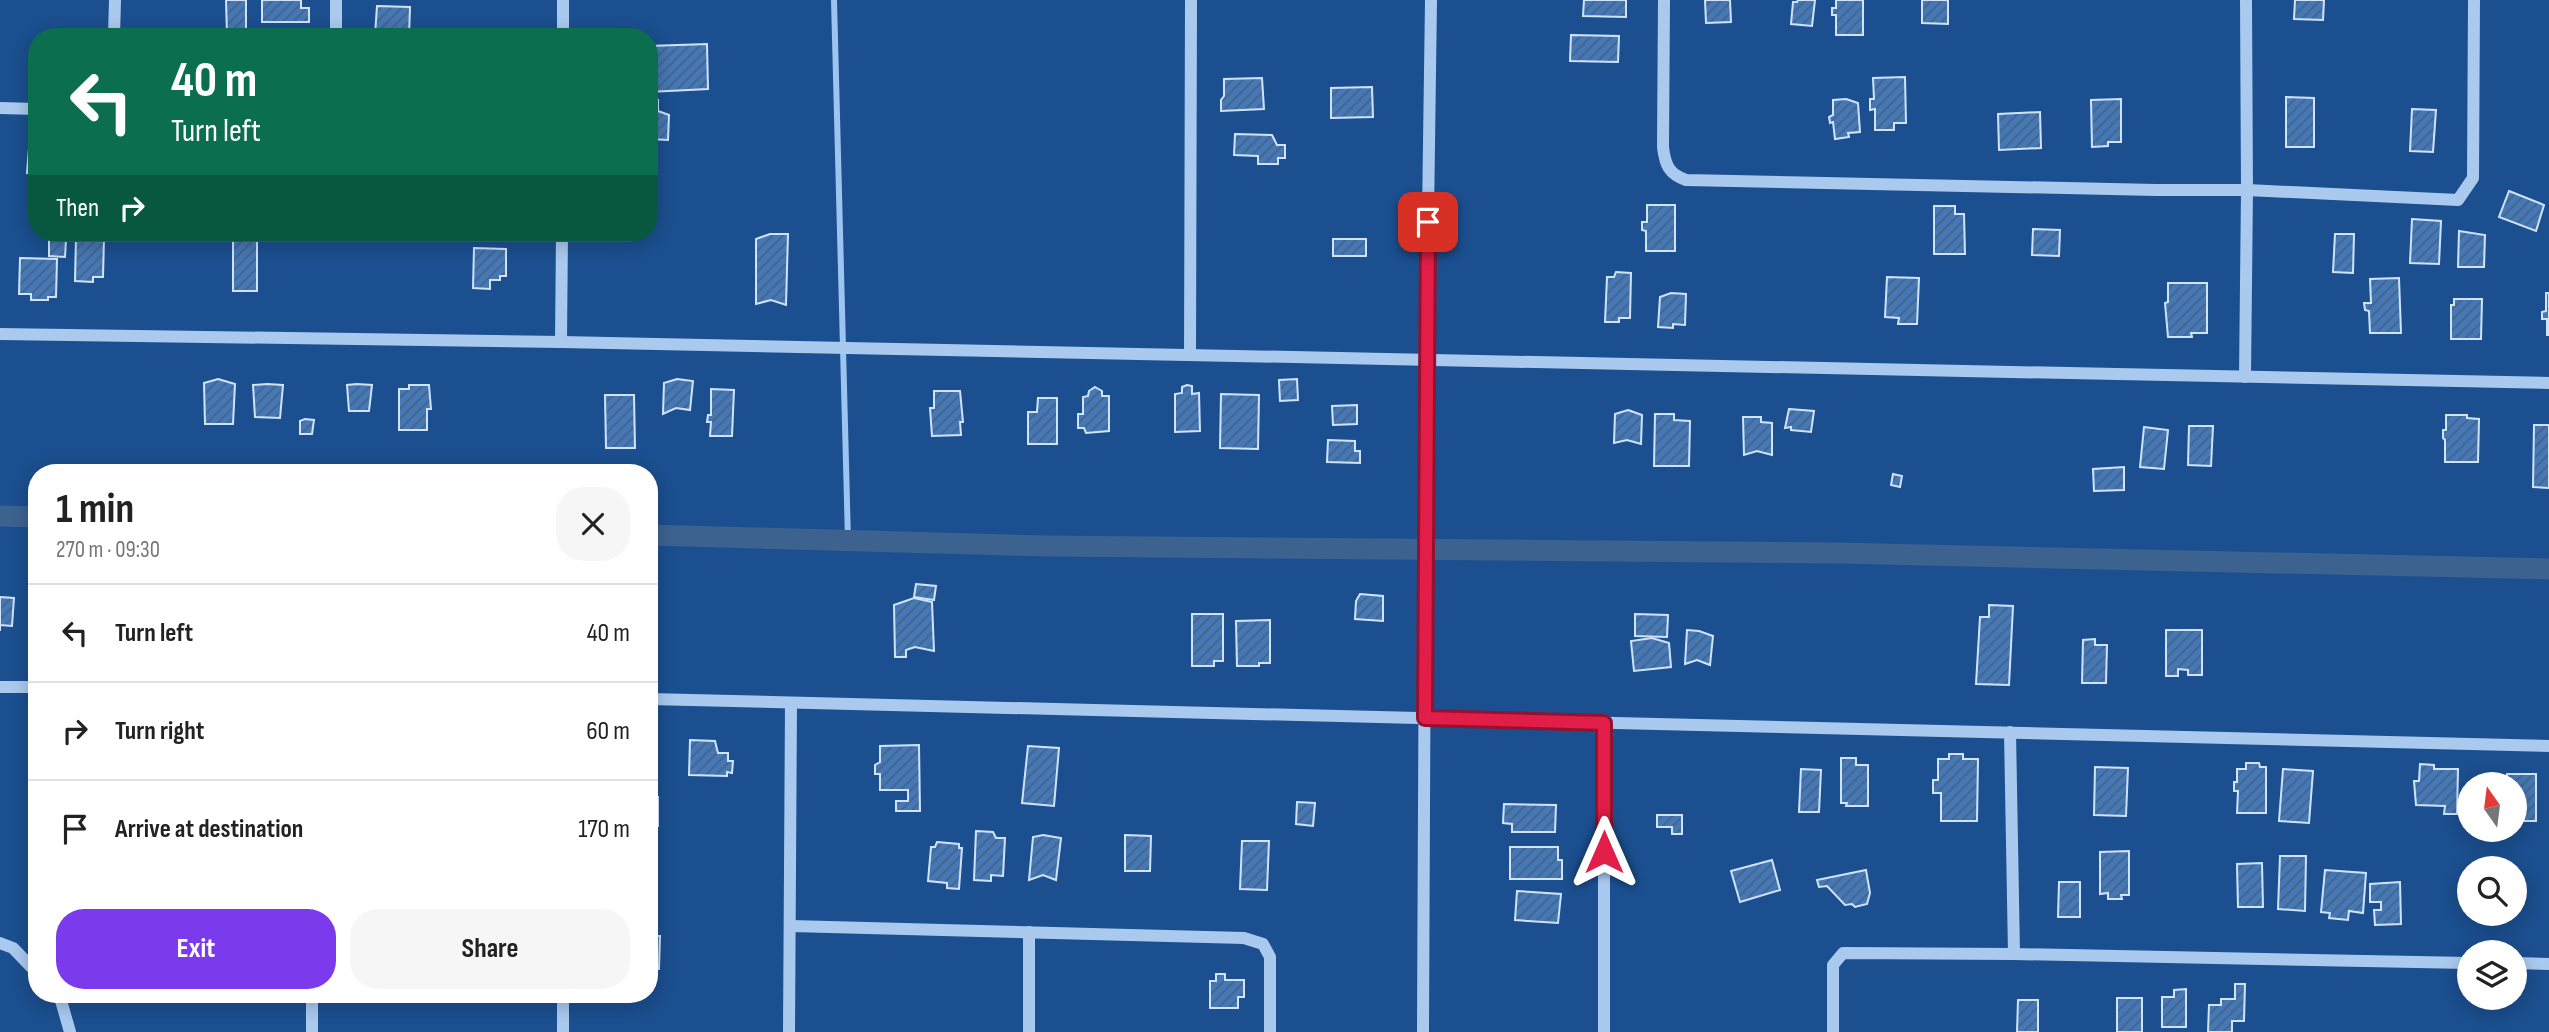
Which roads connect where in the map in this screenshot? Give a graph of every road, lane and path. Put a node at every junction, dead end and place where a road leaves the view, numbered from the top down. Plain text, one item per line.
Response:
1 (115, 0) edge
2 (336, 0) edge
3 (563, 0) edge
4 (1191, 0) edge
5 (1431, 0) edge
6 (1664, 0) edge
7 (2246, 0) edge
8 (2474, 0) edge
9 (114, 28) edge
10 (336, 28) edge
11 (563, 28) edge
12 (0, 108) edge
13 (28, 109) edge
14 (2247, 190) junction
15 (562, 242) edge
16 (0, 334) edge
17 (561, 342) junction
18 (1190, 355) junction
19 (1426, 360) junction
20 (2245, 377) junction
21 (2549, 383) edge
22 (0, 687) edge
23 (28, 687) edge
24 (658, 699) edge
25 (790, 702) junction
26 (1425, 718) junction
27 (1604, 723) junction
28 (2010, 732) junction
29 (2549, 746) edge
30 (790, 926) junction
31 (1029, 932) junction
32 (0, 943) edge
33 (2014, 954) junction
34 (2457, 962) edge
35 (2527, 963) edge
36 (28, 964) edge
37 (2549, 964) edge
38 (62, 1003) edge
39 (312, 1003) edge
40 (563, 1003) edge
41 (70, 1032) edge
42 (312, 1032) edge
43 (563, 1032) edge
44 (789, 1032) edge
45 (1029, 1032) edge
46 (1270, 1032) edge
47 (1423, 1032) edge
48 (1604, 1032) edge
49 (1833, 1032) edge

1 - 9 street
2 - 10 street
3 - 11 street
4 - 18 street
5 - 19 street
6 - 14 street
7 - 14 street
8 - 14 street
12 - 13 street
14 - 20 street
15 - 17 street
16 - 17 street
17 - 18 street
18 - 19 street
19 - 20 street
19 - 26 street
20 - 21 street
22 - 23 street
24 - 25 street
25 - 26 street
25 - 30 street
26 - 27 street
26 - 47 street
27 - 28 street
27 - 48 street
28 - 29 street
28 - 33 street
30 - 31 street
30 - 44 street
31 - 45 street
31 - 46 street
32 - 36 street
33 - 34 street
33 - 49 street
35 - 37 street
38 - 41 street
39 - 42 street
40 - 43 street

